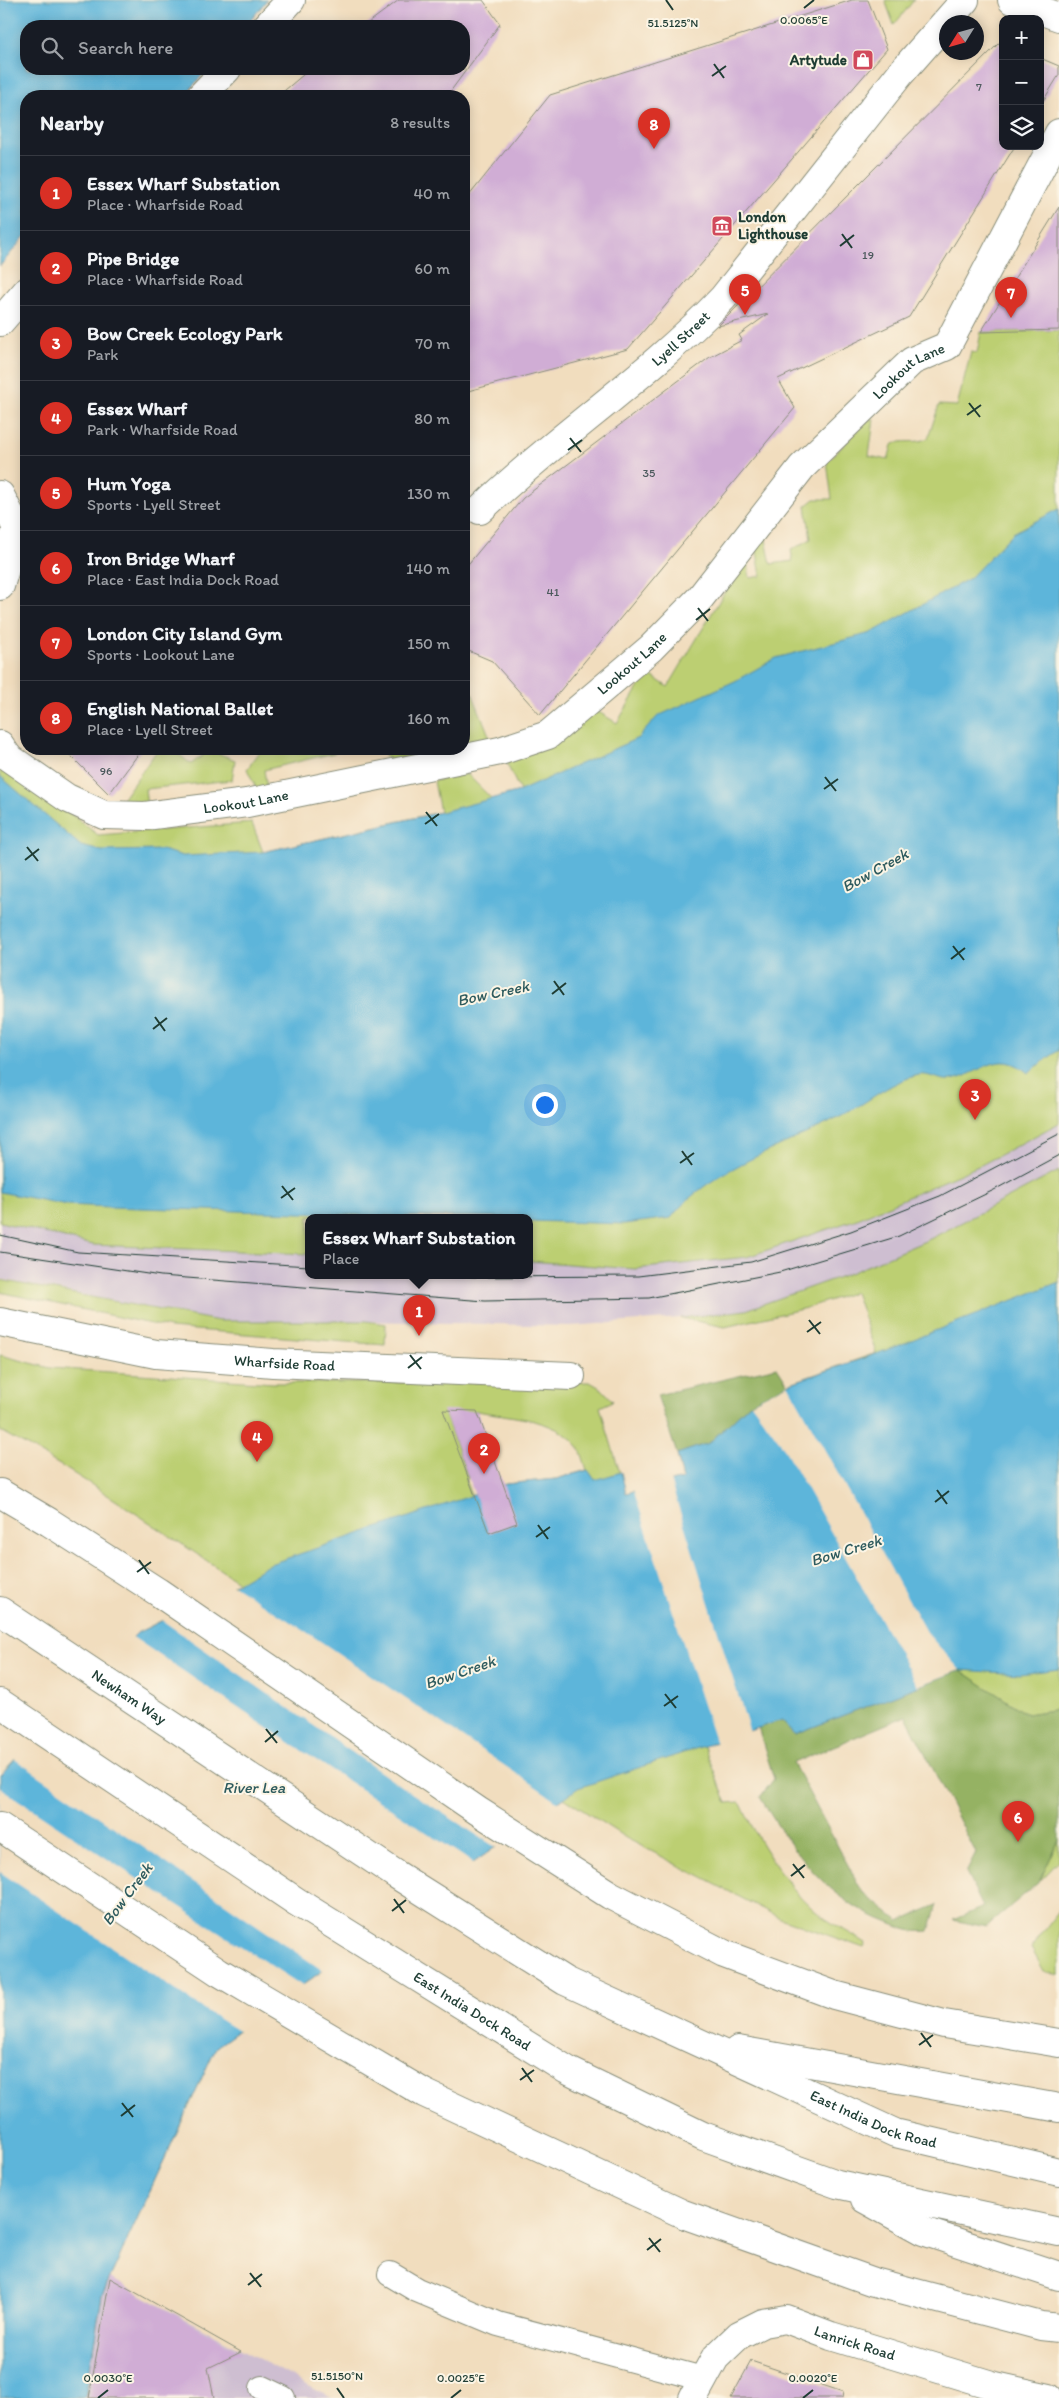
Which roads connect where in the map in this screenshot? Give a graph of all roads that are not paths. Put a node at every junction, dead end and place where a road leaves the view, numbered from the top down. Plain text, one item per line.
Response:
1 (291, 0) edge
2 (965, 0) edge
3 (1012, 0) edge
4 (1059, 17) edge
5 (272, 20) edge
6 (221, 75) edge
7 (207, 90) edge
8 (1059, 133) edge
9 (20, 299) edge
10 (0, 322) edge
11 (0, 495) edge
12 (480, 510) dead end
13 (20, 524) edge
14 (20, 532) edge
15 (0, 586) edge
16 (0, 745) edge
17 (0, 1322) edge
18 (571, 1376) dead end
19 (0, 1493) edge
20 (0, 1611) edge
21 (0, 1703) edge
22 (257, 1783) joint
23 (0, 1827) edge
24 (698, 2042) junction
25 (1059, 2043) edge
26 (1059, 2108) edge
27 (1059, 2172) edge
28 (837, 2184) junction
29 (1059, 2232) edge
30 (390, 2274) dead end
31 (1059, 2276) edge
32 (1059, 2328) edge
33 (262, 2388) dead end
34 (698, 2389) edge
35 (283, 2398) edge
36 (1049, 2398) edge

1 - 5 main road
2 - 12 main road, Lyell Street
3 - 4 main road
6 - 7 main road
8 - 16 main road, Lookout Lane
9 - 10 main road
11 - 13 main road
14 - 15 main road
17 - 18 main road, Wharfside Road
19 - 25 main road
20 - 22 main road, Newham Way
21 - 28 main road, East India Dock Road
22 - 24 main road, East India Dock Road
23 - 32 main road
24 - 26 main road, East India Dock Road
24 - 27 main road, East India Dock Road
28 - 29 main road, East India Dock Road
28 - 31 main road, East India Dock Road
30 - 34 lane
33 - 35 lane
34 - 36 main road, Lanrick Road

